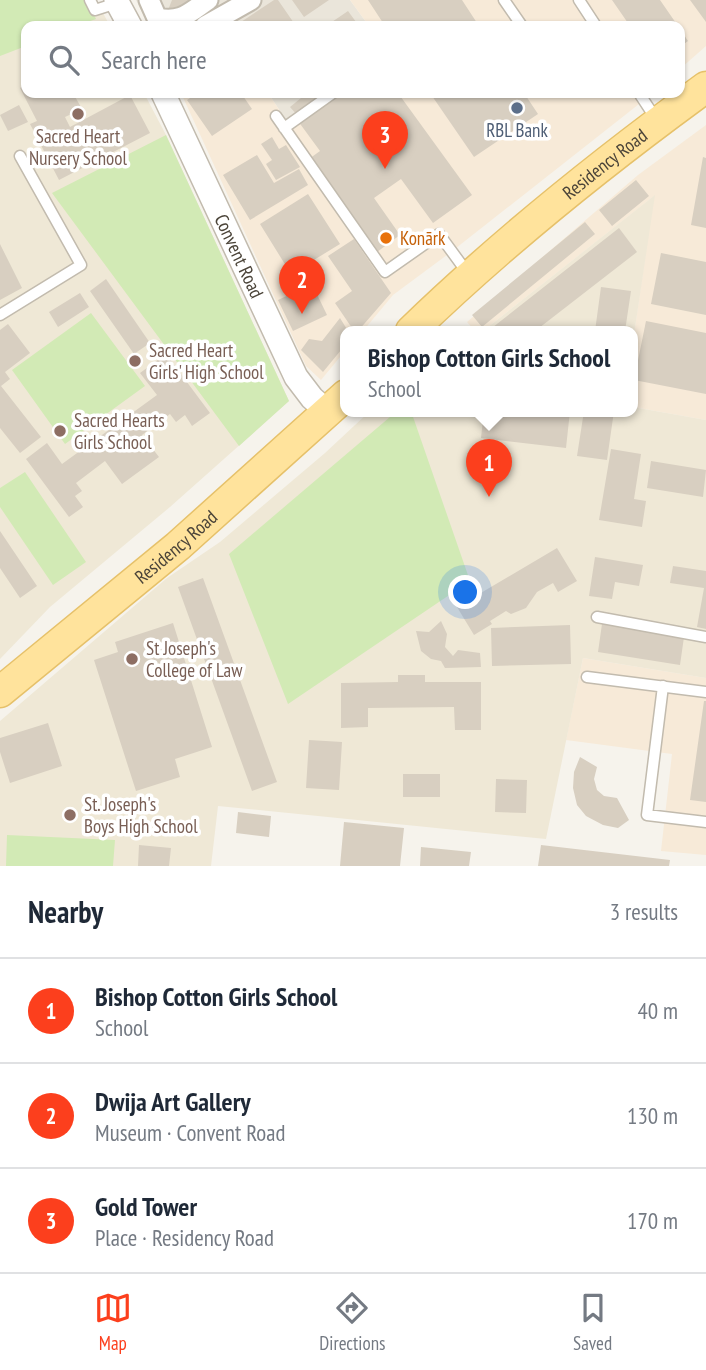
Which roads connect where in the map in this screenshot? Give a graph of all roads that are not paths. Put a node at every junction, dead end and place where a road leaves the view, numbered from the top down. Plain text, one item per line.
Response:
1 (90, 0) edge
2 (149, 0) edge
3 (208, 0) edge
4 (251, 0) edge
5 (504, 0) edge
6 (579, 0) edge
7 (117, 1) edge
8 (127, 21) edge
9 (214, 21) edge
10 (519, 21) edge
11 (593, 21) edge
12 (706, 87) edge
13 (165, 98) edge
14 (326, 98) edge
15 (642, 98) edge
16 (276, 116) dead end
17 (658, 122) junction
18 (284, 128) junction
19 (20, 156) dead end
20 (469, 276) junction
21 (0, 315) edge
22 (416, 326) edge
23 (337, 403) edge
24 (597, 617) dead end
25 (706, 637) edge
26 (587, 677) dead end
27 (663, 687) junction
28 (0, 692) edge
29 (706, 692) edge
30 (706, 822) edge

1 - 7 lane
2 - 3 street
4 - 9 street
5 - 10 lane
6 - 11 lane
7 - 8 street
12 - 17 main road, Residency Road
13 - 23 street, Convent Road
14 - 18 lane
15 - 17 lane
16 - 18 lane
17 - 20 main road, Residency Road
18 - 20 lane
19 - 21 lane
20 - 22 main road, Residency Road
23 - 28 main road, Residency Road
24 - 25 lane
26 - 27 lane
27 - 29 lane
27 - 30 lane

